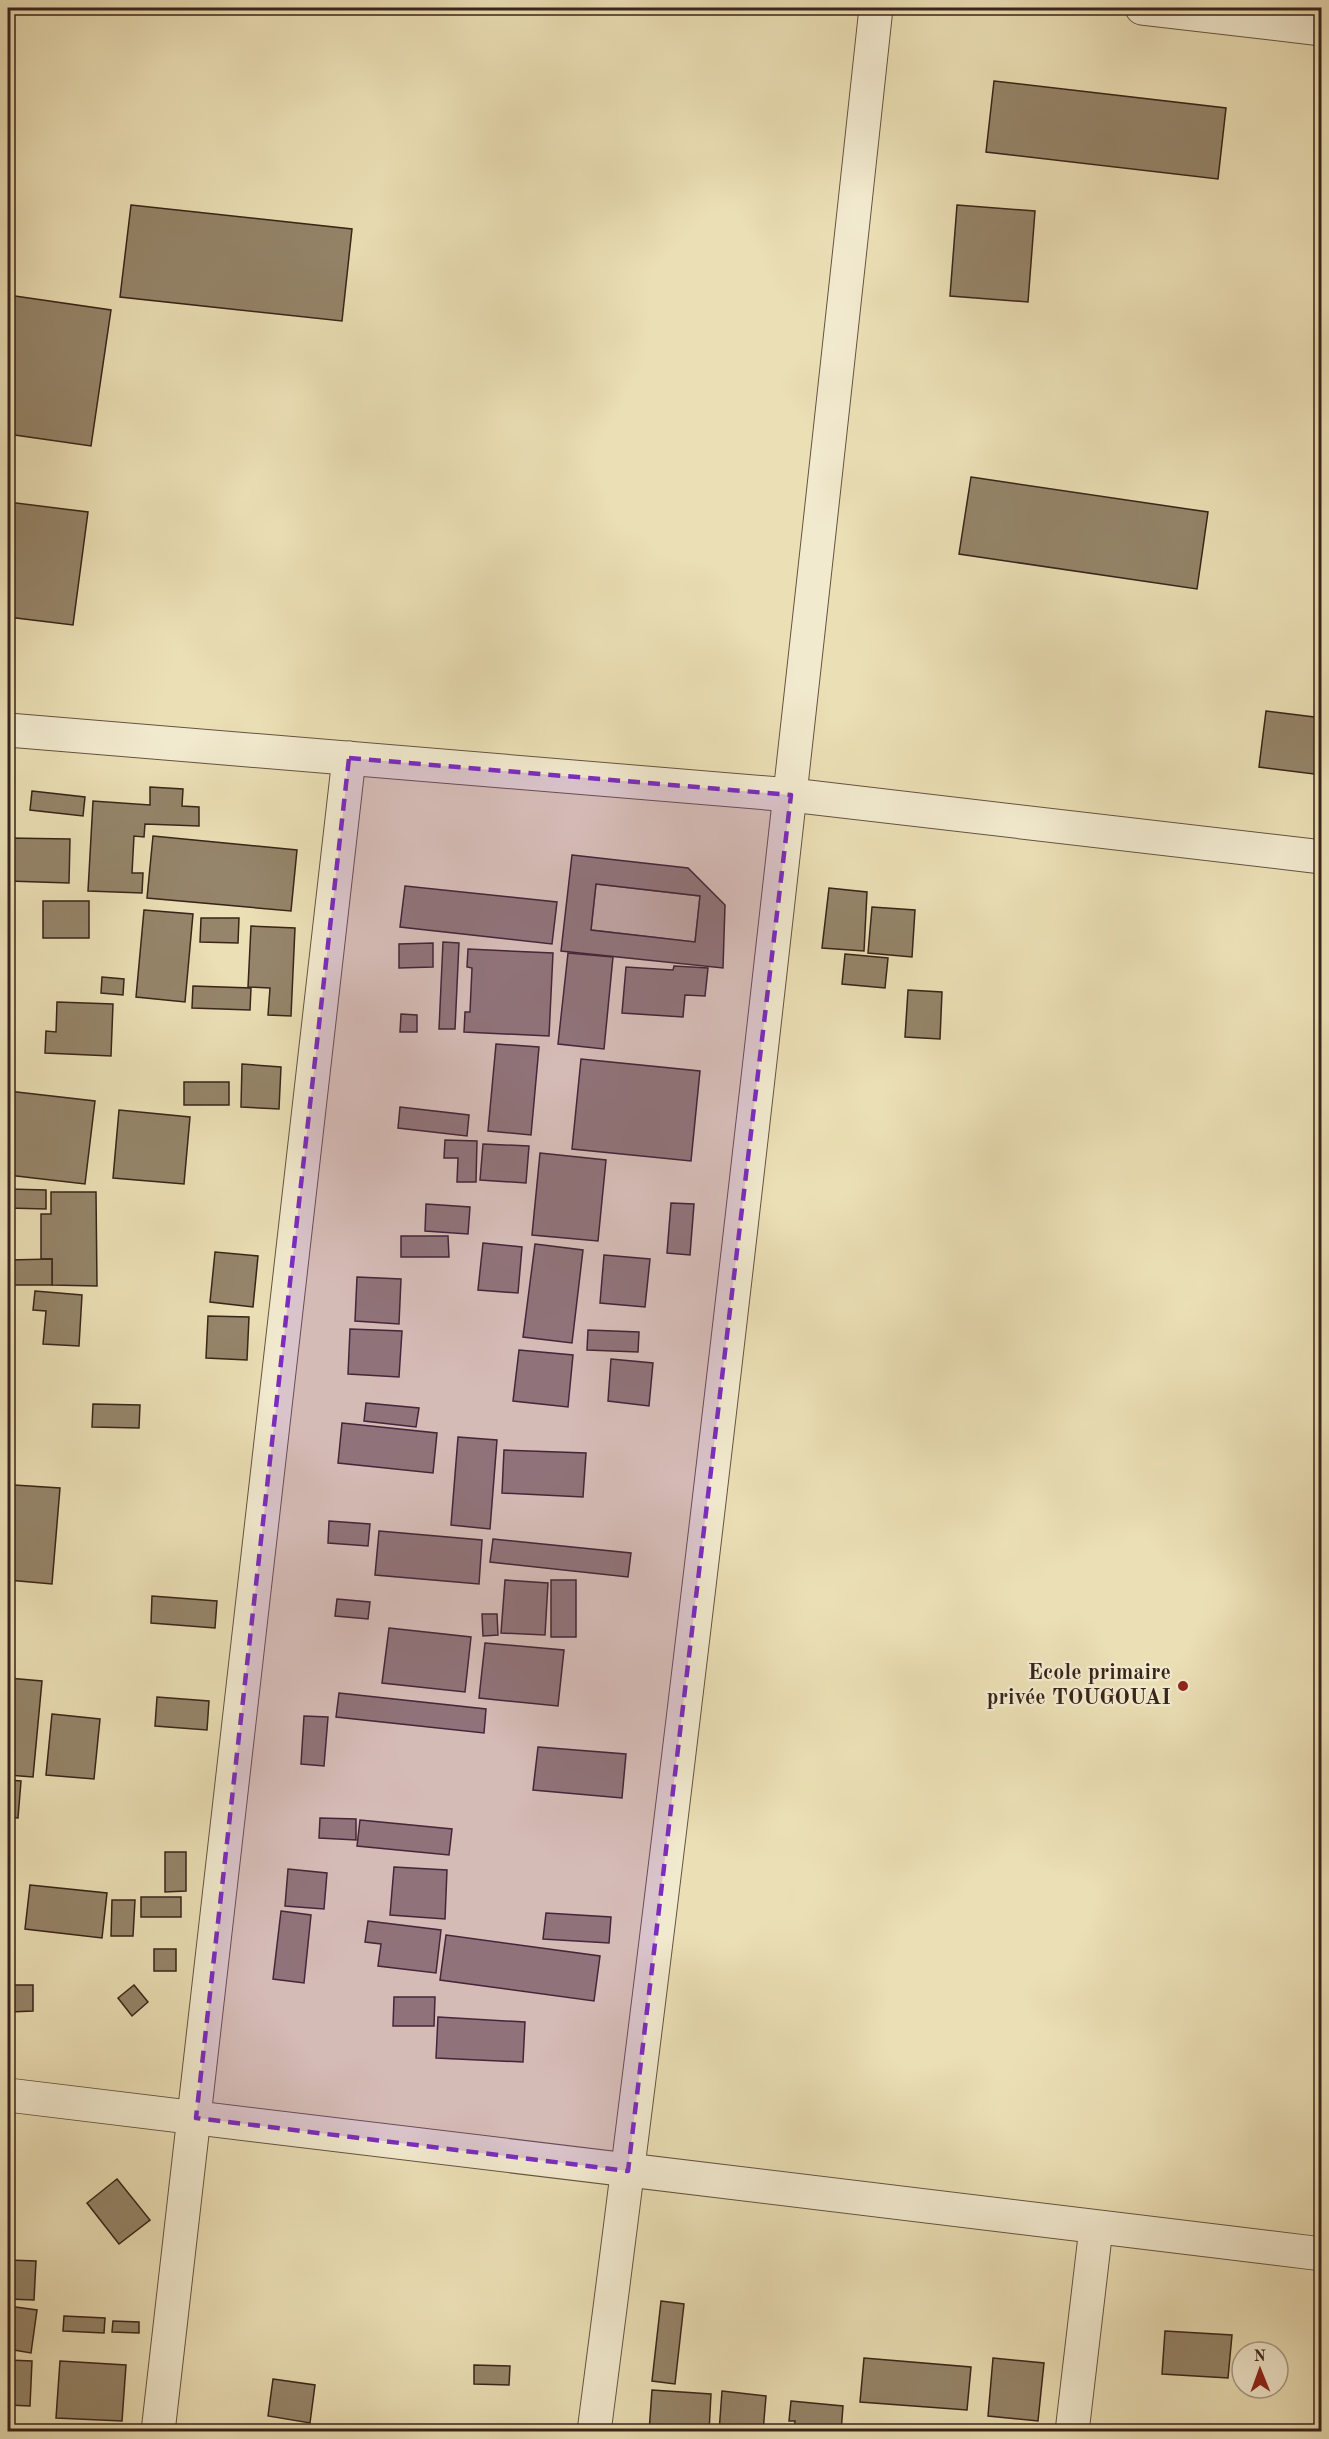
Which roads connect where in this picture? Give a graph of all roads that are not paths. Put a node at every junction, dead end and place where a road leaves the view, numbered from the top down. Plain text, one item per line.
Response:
1 (876, 8) edge
2 (1142, 8) edge
3 (1322, 29) edge
4 (8, 730) edge
5 (349, 758) junction
6 (791, 795) junction
7 (1322, 857) edge
8 (8, 2095) edge
9 (196, 2118) junction
10 (628, 2171) junction
11 (1096, 2228) junction
12 (1322, 2254) edge
13 (158, 2432) edge
14 (594, 2432) edge
15 (1071, 2432) edge

1 - 6 street
2 - 3 street
4 - 5 street
5 - 6 street
5 - 9 street
6 - 7 street
6 - 10 street
8 - 9 street
9 - 10 street
9 - 13 street
10 - 11 street
10 - 14 street
11 - 12 street
11 - 15 street

